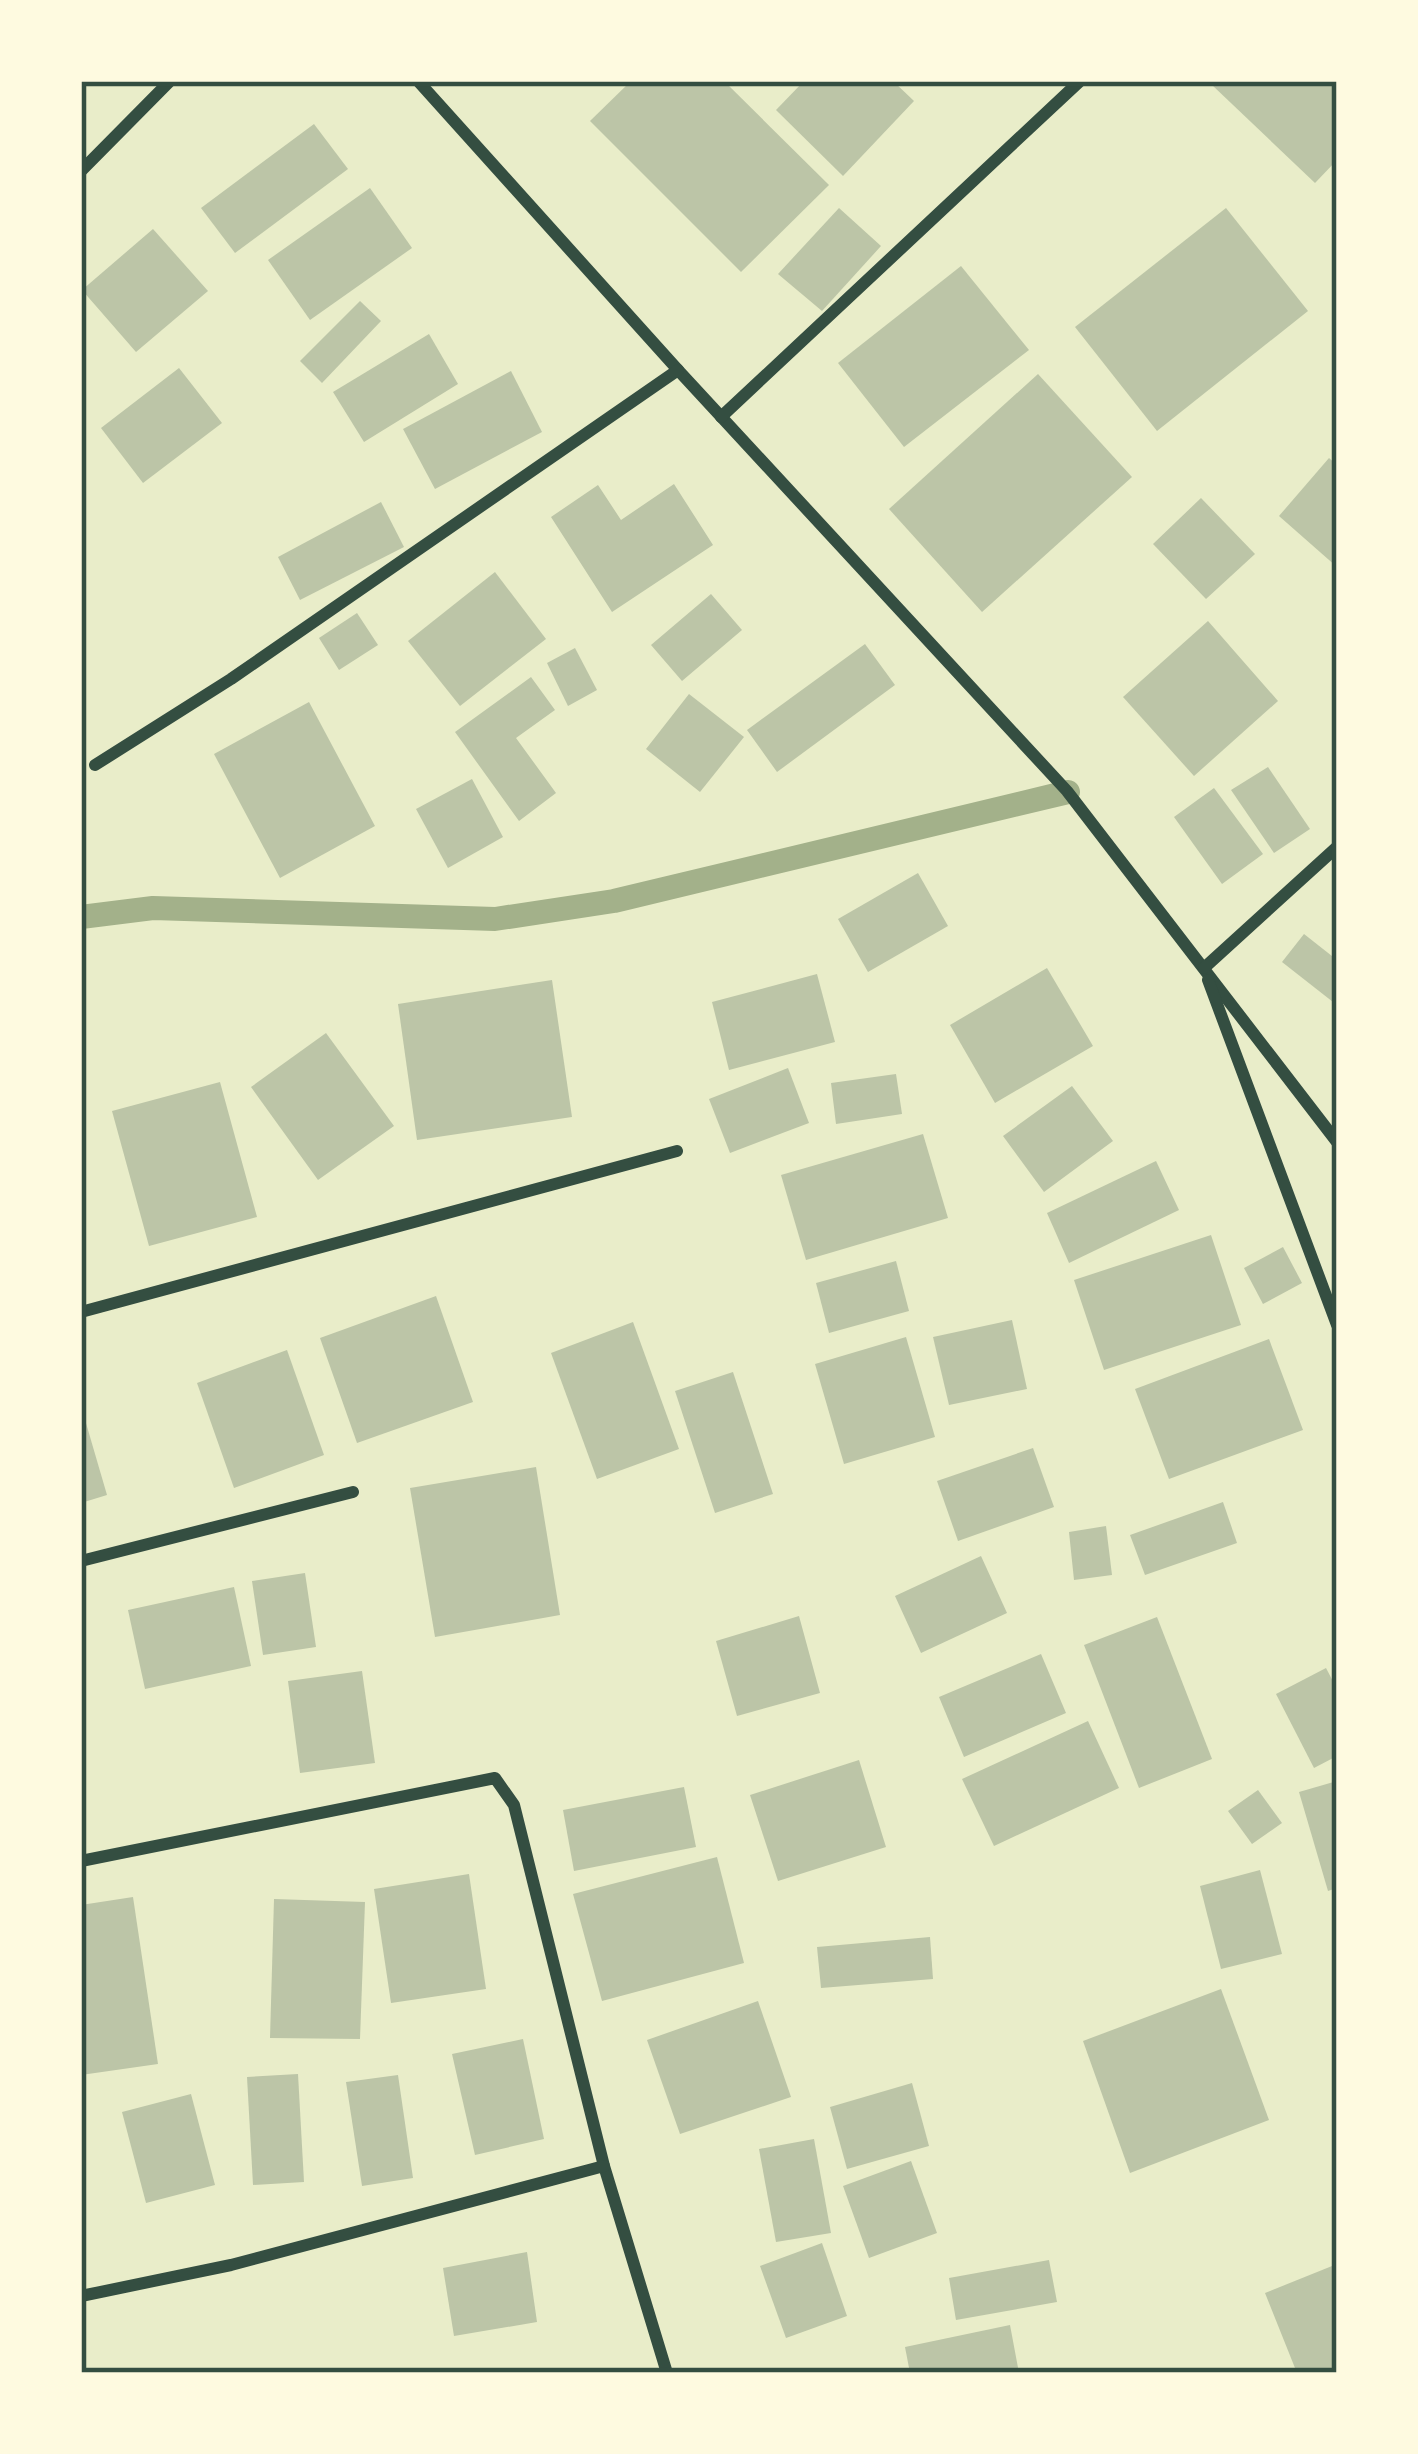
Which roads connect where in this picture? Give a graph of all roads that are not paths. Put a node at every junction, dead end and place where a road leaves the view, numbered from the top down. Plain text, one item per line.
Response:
1 (170, 81) edge
2 (418, 81) edge
3 (1081, 81) edge
4 (81, 171) edge
5 (678, 370) junction
6 (721, 417) junction
7 (95, 764) dead end
8 (1337, 848) edge
9 (1204, 968) junction
10 (1337, 1142) edge
11 (677, 1151) dead end
12 (81, 1312) edge
13 (1337, 1325) edge
14 (353, 1492) dead end
15 (81, 1562) edge
16 (81, 1861) edge
17 (604, 2166) junction
18 (81, 2296) edge
19 (668, 2373) edge

1 - 4 street
2 - 5 street
3 - 6 street
5 - 6 street
5 - 7 street
6 - 9 street
8 - 9 street
9 - 10 street
9 - 13 street
11 - 12 street
14 - 15 street
16 - 17 street
17 - 18 street
17 - 19 street

